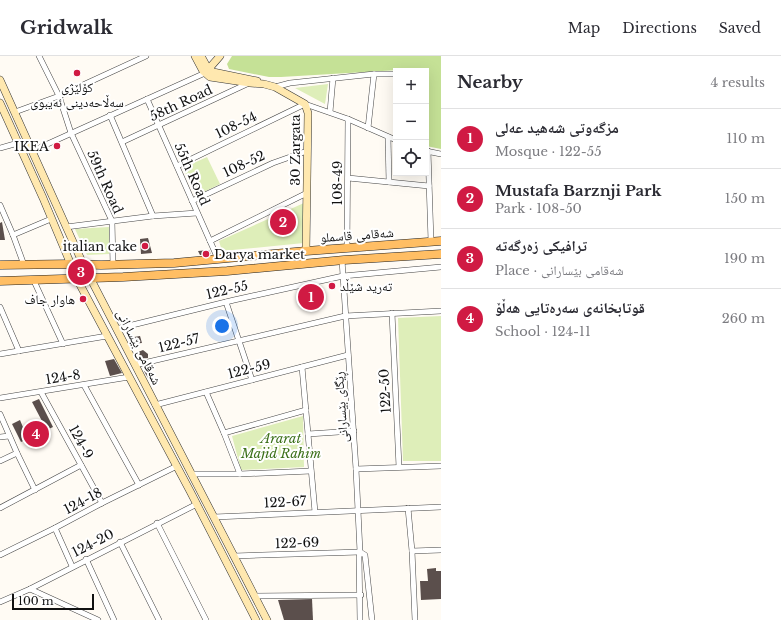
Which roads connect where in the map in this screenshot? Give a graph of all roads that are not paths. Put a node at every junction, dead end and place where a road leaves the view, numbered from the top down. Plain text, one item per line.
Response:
1 (39, 56) edge
2 (146, 56) edge
3 (195, 56) edge
4 (201, 56) edge
5 (218, 57) edge
6 (207, 70) junction
7 (374, 74) junction
8 (393, 74) edge
9 (228, 75) junction
10 (332, 78) junction
11 (0, 80) edge
12 (250, 83) junction
13 (264, 84) junction
14 (275, 87) junction
15 (58, 96) junction
16 (147, 99) junction
17 (0, 103) edge
18 (305, 104) junction
19 (15, 112) junction
20 (330, 112) junction
21 (110, 116) junction
22 (348, 119) junction
23 (159, 125) junction
24 (368, 128) junction
25 (71, 133) junction
26 (388, 137) junction
27 (393, 139) edge
28 (18, 142) junction
29 (122, 142) junction
30 (0, 148) edge
31 (32, 151) junction
32 (307, 151) junction
33 (429, 151) edge
34 (441, 154) edge
35 (177, 166) junction
36 (428, 176) edge
37 (348, 178) junction
38 (389, 182) junction
39 (429, 186) junction
40 (308, 193) junction
41 (51, 194) junction
42 (43, 198) junction
43 (192, 201) junction
44 (0, 205) edge
45 (197, 213) junction
46 (153, 216) junction
47 (52, 219) junction
48 (112, 221) junction
49 (66, 227) junction
50 (13, 235) junction
51 (210, 241) junction
52 (431, 241) junction
53 (441, 241) edge
54 (347, 248) junction
55 (306, 251) junction
56 (441, 254) edge
57 (218, 259) junction
58 (342, 260) junction
59 (70, 264) junction
60 (83, 264) junction
61 (0, 265) edge
62 (24, 265) junction
63 (113, 265) junction
64 (441, 267) edge
65 (343, 276) junction
66 (90, 278) junction
67 (77, 279) junction
68 (0, 281) edge
69 (34, 281) junction
70 (226, 302) junction
71 (0, 307) edge
72 (441, 311) edge
73 (392, 314) junction
74 (2, 315) edge
75 (345, 316) junction
76 (116, 329) junction
77 (107, 336) junction
78 (239, 340) junction
79 (63, 344) junction
80 (19, 351) junction
81 (0, 354) edge
82 (348, 355) junction
83 (135, 365) junction
84 (302, 367) junction
85 (129, 377) junction
86 (252, 380) junction
87 (84, 385) junction
88 (41, 392) junction
89 (206, 392) junction
90 (0, 398) edge
91 (155, 405) junction
92 (306, 410) junction
93 (0, 414) edge
94 (354, 431) junction
95 (224, 433) junction
96 (308, 434) junction
97 (9, 436) junction
98 (0, 437) edge
99 (17, 453) junction
100 (0, 461) edge
101 (80, 465) junction
102 (177, 466) junction
103 (399, 466) junction
104 (441, 466) edge
105 (356, 469) junction
106 (311, 471) junction
107 (191, 474) junction
108 (240, 474) junction
109 (138, 485) junction
110 (198, 487) junction
111 (35, 490) junction
112 (190, 491) junction
113 (102, 503) junction
114 (196, 504) junction
115 (441, 507) edge
116 (0, 508) edge
117 (408, 508) junction
118 (358, 510) junction
119 (315, 512) junction
120 (214, 517) junction
121 (157, 523) junction
122 (55, 528) junction
123 (120, 542) junction
124 (441, 550) edge
125 (412, 551) junction
126 (360, 552) junction
127 (0, 556) edge
128 (234, 556) junction
129 (86, 559) junction
130 (72, 566) junction
131 (30, 588) junction
132 (255, 596) junction
133 (360, 596) junction
134 (0, 602) edge
135 (98, 620) edge
136 (114, 620) edge
137 (159, 620) edge
138 (206, 620) edge
139 (256, 620) edge
140 (267, 620) edge
141 (360, 620) edge
142 (372, 620) edge
143 (415, 620) edge

1 - 15 street, 59th Road
2 - 15 street
3 - 6 main road
4 - 6 main road
5 - 6 main road
5 - 9 main road
6 - 9 main road
6 - 12 main road, 30 Zargata
6 - 16 street
7 - 8 street
7 - 10 street
7 - 24 street
9 - 13 main road
10 - 14 street
10 - 20 street
11 - 19 main road, شەقامی بێسارانی
12 - 13 main road, 30 Zargata
12 - 23 street, 58th Road
13 - 14 main road, 30 Zargata
14 - 18 main road, 30 Zargata
15 - 19 street
15 - 25 street, 59th Road
16 - 21 street
16 - 23 street, 55th Road
17 - 28 main road, شەقامی بێسارانی
18 - 20 street
18 - 32 main road, 30 Zargata
18 - 35 street, 108-54
19 - 31 main road, شەقامی بێسارانی
20 - 22 street
21 - 25 street
21 - 29 street
22 - 24 street
22 - 37 street, 108-49
23 - 29 street, 58th Road
23 - 35 street, 55th Road
24 - 26 street
25 - 31 street
25 - 48 street, 59th Road
26 - 27 street
26 - 38 street
28 - 30 street
28 - 42 main road, شەقامی بێسارانی
29 - 46 street
31 - 41 main road, شەقامی بێسارانی
32 - 40 main road, 30 Zargata
32 - 43 street, 108-52
33 - 34 street
35 - 43 street, 55th Road
36 - 39 street
37 - 38 street
37 - 54 street, 108-49
38 - 39 street
39 - 52 street
40 - 51 street
40 - 55 main road, 30 Zargata
41 - 42 main road
41 - 49 main road, شەقامی بێسارانی
42 - 47 main road, شەقامی بێسارانی
43 - 45 street, 55th Road
44 - 50 street
45 - 46 street
45 - 51 street, 55th Road
46 - 48 street
47 - 50 street
47 - 59 main road, شەقامی بێسارانی
48 - 49 street
48 - 63 street, 59th Road
49 - 60 main road, شەقامی بێسارانی
50 - 62 street
51 - 57 street, 55th Road
52 - 53 main road, شەقامی قاسملو
52 - 54 main road, شەقامی قاسملو
54 - 55 main road, شەقامی قاسملو
55 - 57 main road, شەقامی قاسملو
56 - 58 main road, شەقامی قاسملو
57 - 63 main road, شەقامی قاسملو
58 - 65 street, ڕێگای بێسارانی
58 - 66 main road, شەقامی قاسملو
59 - 60 main road, شەقامی قاسملو
59 - 62 main road, شەقامی قاسملو
59 - 67 main road, شەقامی بێسارانی
60 - 63 main road, شەقامی قاسملو
60 - 66 main road, شەقامی بێسارانی
61 - 62 main road, شەقامی قاسملو
64 - 65 street, 122-55
65 - 70 street, 122-55
65 - 75 street, ڕێگای بێسارانی
66 - 67 main road, شەقامی قاسملو
66 - 76 main road, شەقامی بێسارانی
67 - 69 main road, شەقامی قاسملو
67 - 77 main road, شەقامی بێسارانی
68 - 69 main road, شەقامی قاسملو
69 - 79 street
70 - 76 street, 122-55
70 - 78 street
71 - 74 street
72 - 73 street, 122-57
73 - 75 street, 122-57
73 - 103 street, 122-50
74 - 80 street
75 - 78 street, 122-57
75 - 82 street, ڕێگای بێسارانی
76 - 83 main road, شەقامی بێسارانی
77 - 79 street
77 - 85 main road, شەقامی بێسارانی
78 - 83 street, 122-57
78 - 86 street
79 - 80 street
80 - 81 street
82 - 84 street, 122-59
82 - 94 street, ڕێگای بێسارانی
83 - 91 main road, شەقامی بێسارانی
84 - 86 street, 122-59
84 - 92 street
85 - 87 street, 124-8
85 - 102 main road, شەقامی بێسارانی
86 - 89 street, 122-59
87 - 88 street, 124-8
87 - 109 street
88 - 90 street, 124-8
88 - 101 street, 124-9
89 - 91 street, 122-59
89 - 95 street
91 - 107 main road, شەقامی بێسارانی
92 - 95 street
92 - 96 street
93 - 97 street
94 - 96 street
94 - 105 street, ڕێگای بێسارانی
95 - 108 street
96 - 106 street
97 - 98 street
97 - 99 street
99 - 100 street
99 - 111 street
101 - 111 street
101 - 113 street, 124-9
102 - 109 street, 124-18
102 - 112 main road, شەقامی بێسارانی
103 - 104 street
103 - 105 street
105 - 118 street, ڕێگای بێسارانی
106 - 108 street
106 - 119 street
107 - 108 street
107 - 110 main road, شەقامی بێسارانی
109 - 113 street, 124-18
110 - 112 main road
110 - 120 main road, شەقامی بێسارانی
111 - 116 street
112 - 114 main road, شەقامی بێسارانی
113 - 122 street, 124-18
114 - 121 street, 124-20
114 - 139 main road, شەقامی بێسارانی
115 - 117 street, 122-67
117 - 118 street, 122-67
117 - 125 street
118 - 119 street, 122-67
118 - 126 street, ڕێگای بێسارانی
119 - 120 street, 122-67
120 - 128 main road, شەقامی بێسارانی
121 - 123 street, 124-20
121 - 138 street
122 - 127 street, 124-18
122 - 130 street
123 - 129 street, 124-20
123 - 137 street
124 - 125 street
125 - 143 street
126 - 128 street, 122-69
126 - 133 street, ڕێگای بێسارانی
126 - 142 street, ڕێگای بێسارانی
128 - 132 main road, شەقامی بێسارانی
129 - 130 street, 124-20
129 - 136 street
130 - 131 street, 124-20
131 - 134 street, 124-20
131 - 135 street
132 - 133 street
132 - 140 main road, شەقامی بێسارانی
133 - 141 street, ڕێگای بێسارانی

